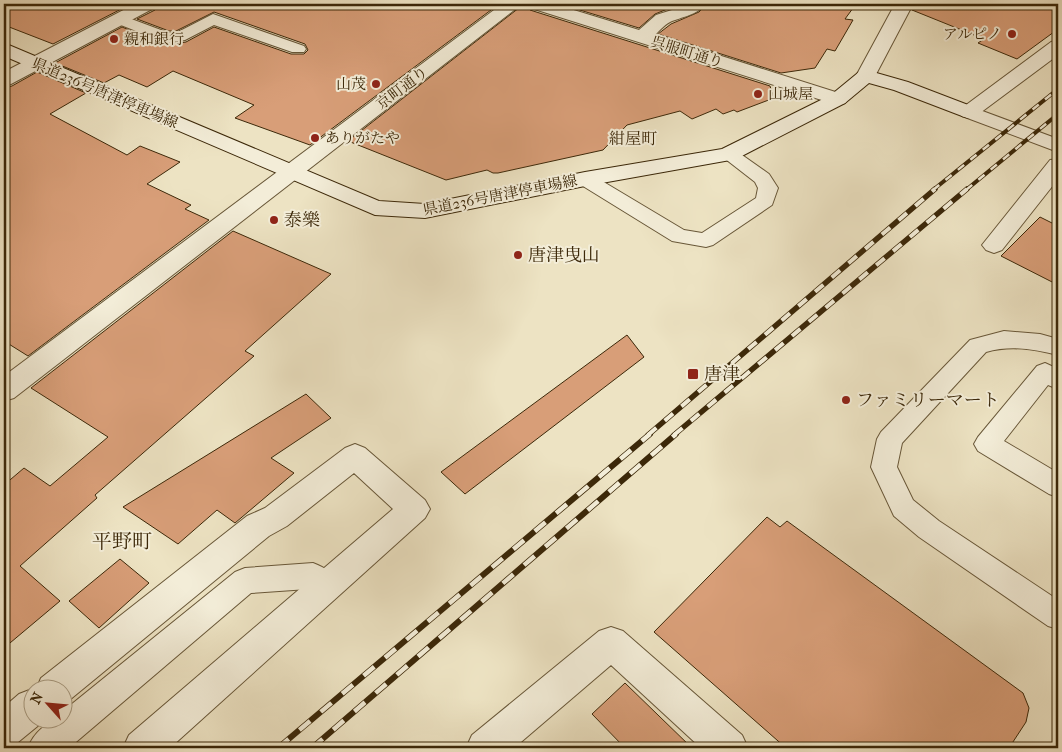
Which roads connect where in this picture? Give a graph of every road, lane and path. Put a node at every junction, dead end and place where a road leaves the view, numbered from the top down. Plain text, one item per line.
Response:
1 (148, 4) edge
2 (513, 4) edge
3 (537, 4) edge
4 (696, 4) edge
5 (904, 4) edge
6 (118, 19) junction
7 (642, 37) junction
8 (1058, 46) edge
9 (4, 49) edge
10 (298, 49) dead end
11 (35, 63) junction
12 (866, 76) junction
13 (4, 80) edge
14 (838, 99) junction
15 (969, 112) junction
16 (1058, 146) edge
17 (728, 154) junction
18 (1058, 166) edge
19 (290, 173) junction
20 (585, 179) junction
21 (994, 245) dead end
22 (1058, 348) edge
23 (10, 377) edge
24 (1058, 380) edge
25 (1058, 486) edge
26 (326, 586) junction
27 (1058, 616) edge
28 (66, 680) edge
29 (22, 715) edge
30 (4, 730) edge
31 (44, 748) edge
32 (142, 748) edge
33 (485, 748) edge
34 (729, 748) edge

1 - 6 street
2 - 19 street, 京町通り
3 - 7 street, 呉服町通り
4 - 7 street
5 - 12 street
6 - 10 lane
6 - 11 street
7 - 14 street, 呉服町通り
8 - 15 street
9 - 11 street, 県道236号唐津停車場線
11 - 13 street
11 - 19 street, 県道236号唐津停車場線
12 - 14 street, 県道236号唐津停車場線
12 - 15 street
14 - 17 street, 県道236号唐津停車場線
15 - 16 street
17 - 20 street, 県道236号唐津停車場線
17 - 20 lane
18 - 21 street
19 - 20 street, 県道236号唐津停車場線
19 - 23 street, 京町通り
22 - 27 lane
24 - 25 lane
26 - 28 street
26 - 31 lane
26 - 32 street
29 - 30 street
33 - 34 street

